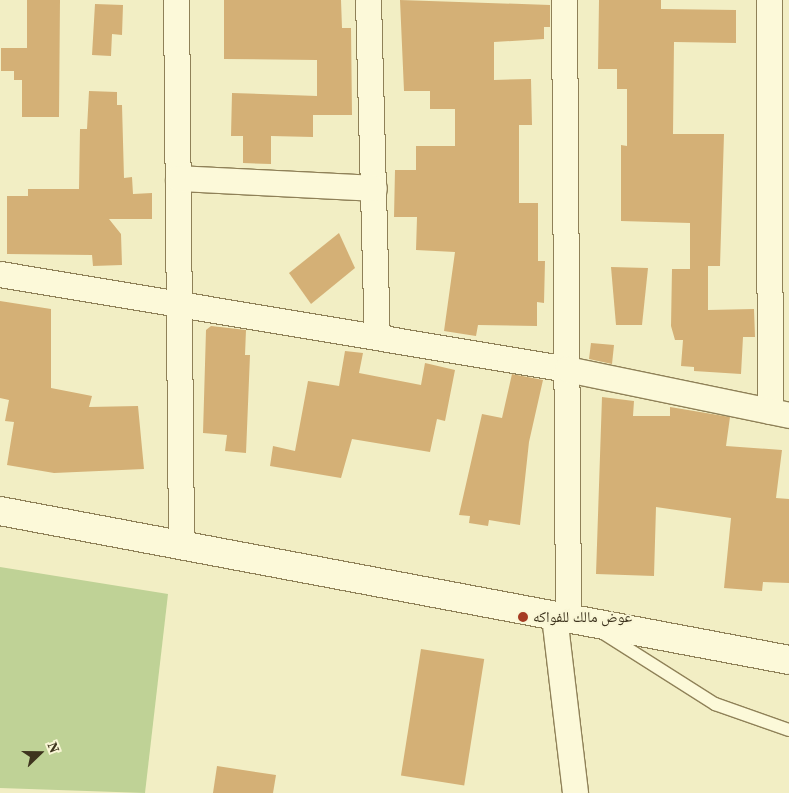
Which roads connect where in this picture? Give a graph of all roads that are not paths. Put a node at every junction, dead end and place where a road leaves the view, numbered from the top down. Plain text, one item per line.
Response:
1 (176, 0) edge
2 (368, 0) edge
3 (564, 0) edge
4 (769, 0) edge
5 (178, 178) junction
6 (374, 188) junction
7 (0, 274) edge
8 (179, 304) junction
9 (377, 336) junction
10 (567, 368) junction
11 (779, 413) edge
12 (0, 511) edge
13 (181, 544) junction
14 (569, 619) junction
15 (789, 660) edge
16 (789, 730) edge
17 (575, 793) edge

1 - 5 street
2 - 6 street
3 - 10 street
4 - 11 street
5 - 6 street
5 - 8 street
6 - 9 street
7 - 8 street
8 - 9 street
8 - 13 street
9 - 10 street
10 - 11 street
10 - 14 street
12 - 13 street
13 - 14 street
14 - 15 street
14 - 16 lane
14 - 17 street

